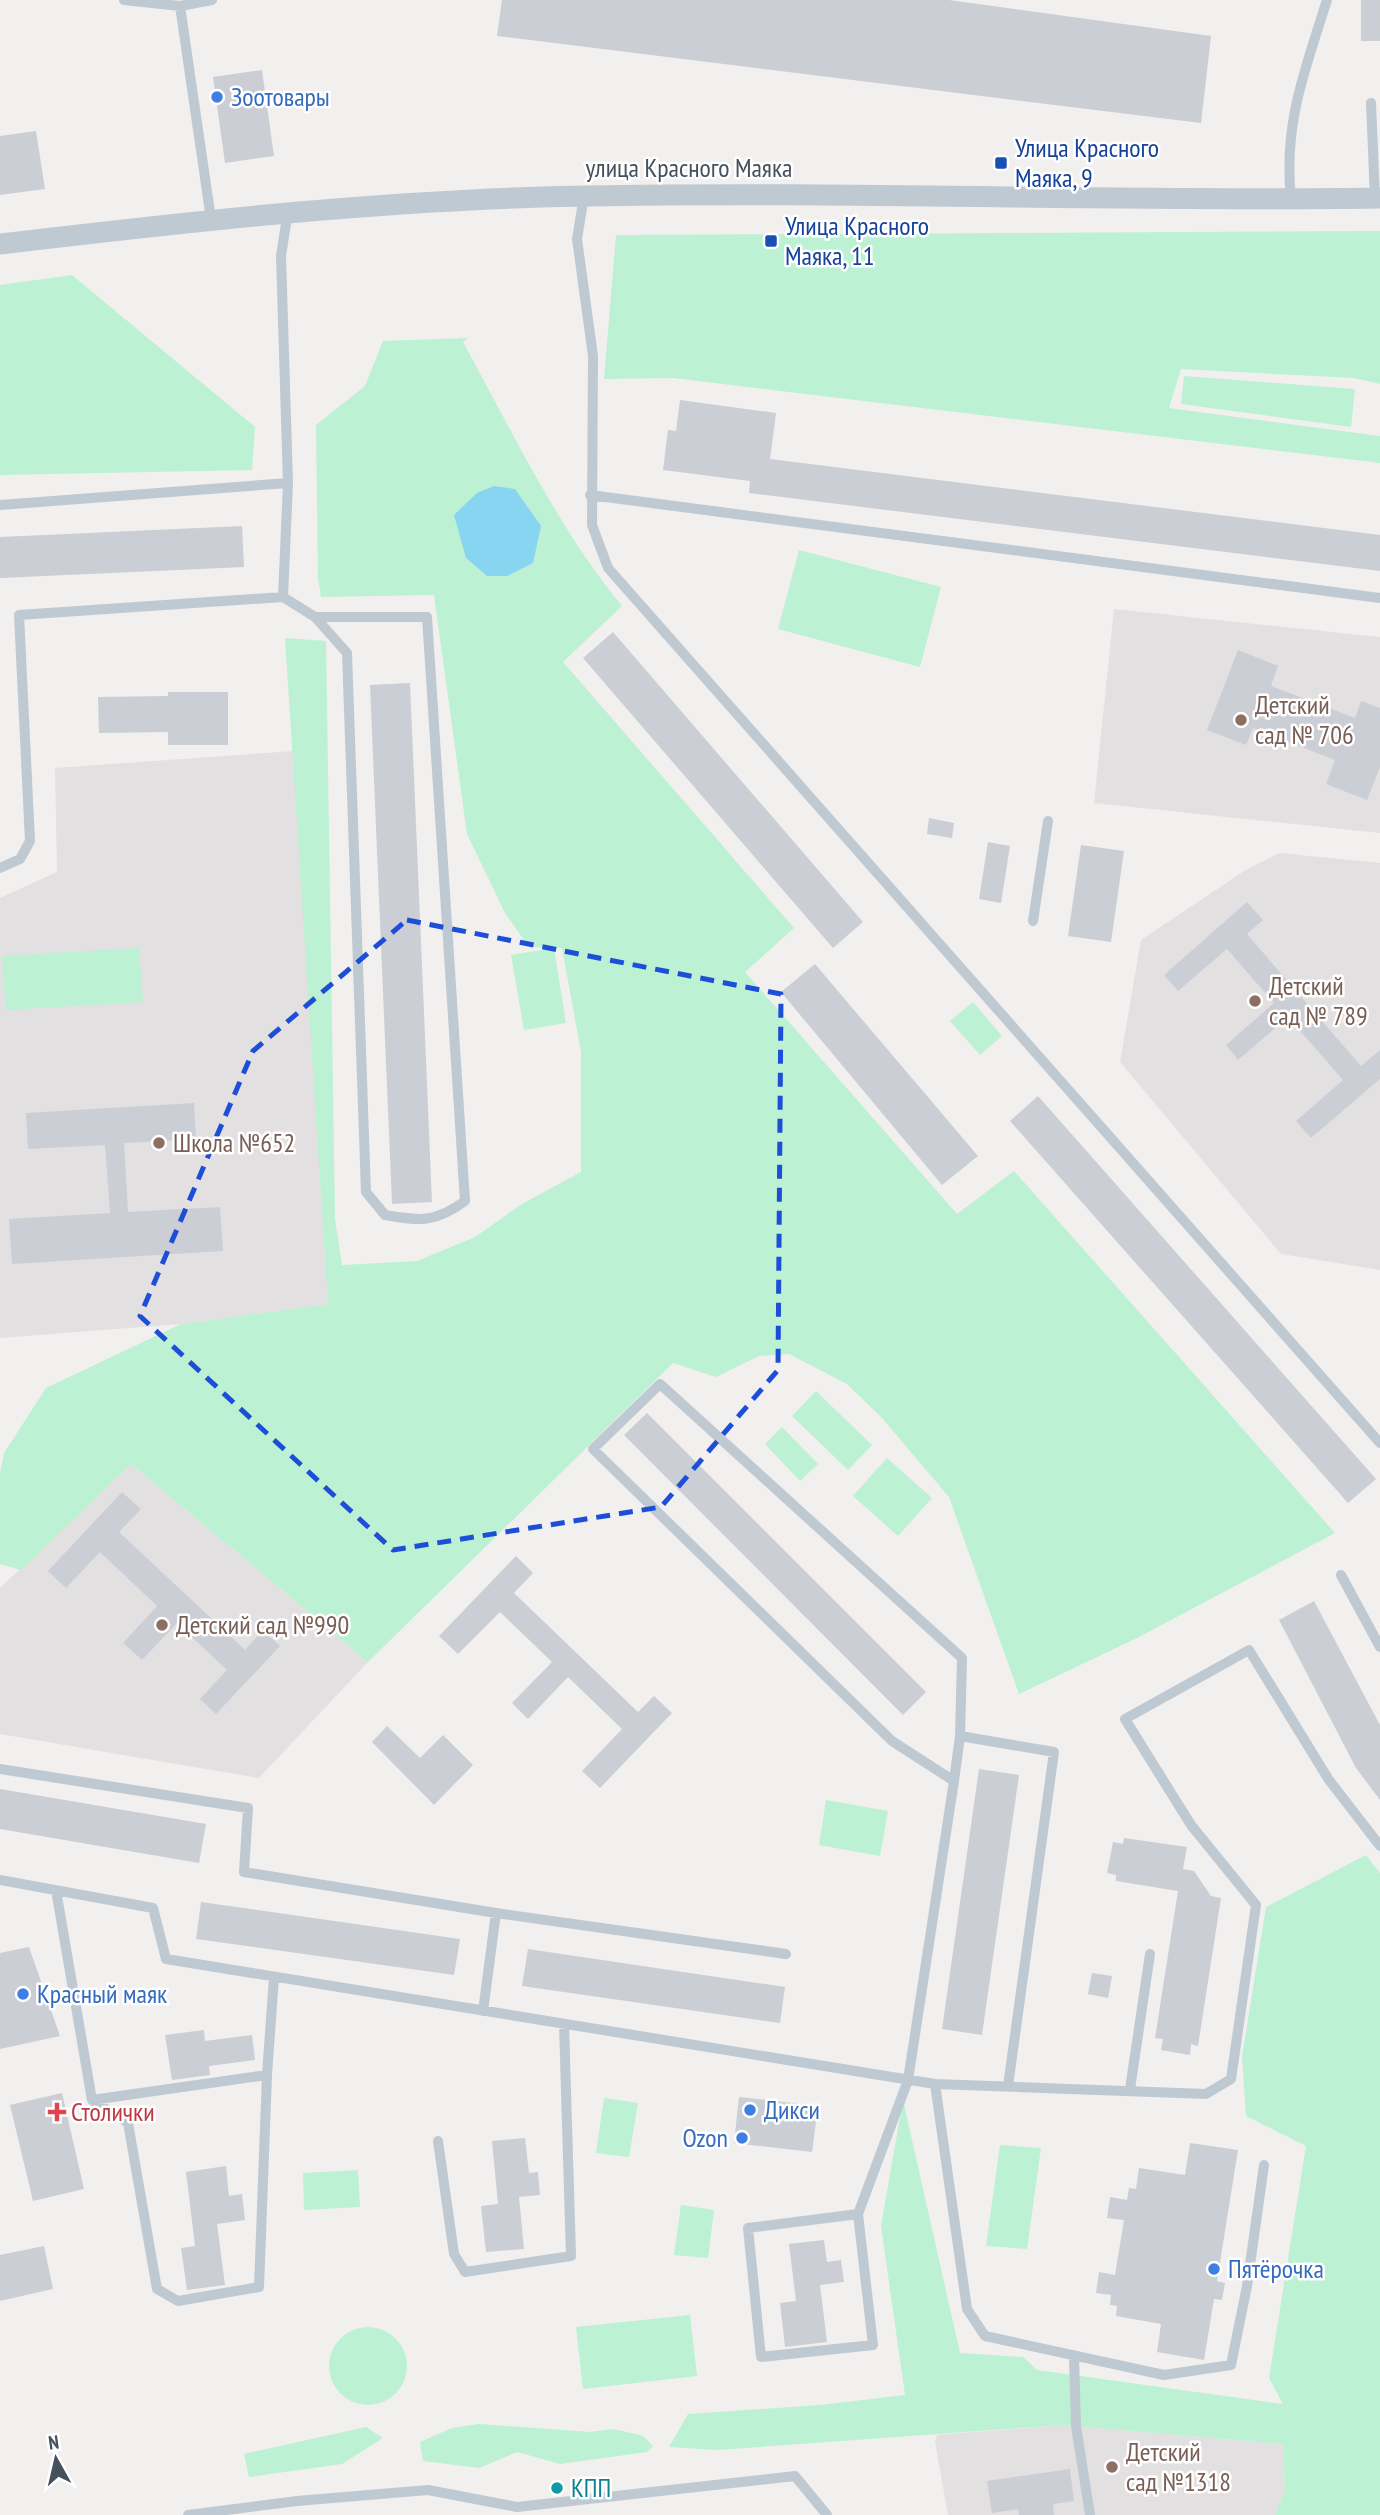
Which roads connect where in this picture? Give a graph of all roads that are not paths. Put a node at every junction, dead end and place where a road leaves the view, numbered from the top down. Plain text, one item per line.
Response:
1 (124, 0) edge
2 (212, 0) edge
3 (1327, 0) edge
4 (180, 6) junction
5 (1371, 103) dead end
6 (584, 196) junction
7 (1378, 198) edge
8 (1290, 199) junction
9 (288, 211) junction
10 (211, 219) junction
11 (0, 244) edge
12 (288, 483) junction
13 (590, 495) junction
14 (0, 505) edge
15 (283, 597) junction
16 (1380, 598) edge
17 (315, 617) junction
18 (1048, 821) dead end
19 (0, 868) edge
20 (1033, 921) dead end
21 (1380, 1443) edge
22 (1341, 1575) dead end
23 (1380, 1647) edge
24 (960, 1736) junction
25 (0, 1769) edge
26 (954, 1781) junction
27 (1380, 1846) edge
28 (0, 1880) edge
29 (56, 1890) junction
30 (496, 1913) junction
31 (786, 1954) dead end
32 (1150, 1954) dead end
33 (274, 1977) junction
34 (483, 2011) junction
35 (564, 2024) junction
36 (267, 2075) junction
37 (908, 2080) junction
38 (935, 2084) junction
39 (1008, 2086) junction
40 (1130, 2089) junction
41 (92, 2100) junction
42 (438, 2141) dead end
43 (1264, 2165) dead end
44 (858, 2214) junction
45 (1073, 2358) junction
46 (188, 2515) edge
47 (827, 2515) edge
48 (1090, 2515) edge

1 - 4 lane
2 - 4 lane
3 - 8 lane
4 - 10 lane
5 - 7 lane
6 - 8 street, улица Красного Маяка
6 - 9 street, улица Красного Маяка
6 - 13 lane
7 - 8 street, улица Красного Маяка
9 - 10 street, улица Красного Маяка
9 - 12 lane
10 - 11 street, улица Красного Маяка
12 - 14 lane
12 - 15 lane
13 - 16 lane
13 - 21 lane
15 - 17 lane
15 - 19 lane
17 - 17 lane
18 - 20 lane
22 - 23 lane
24 - 26 lane
24 - 26 lane
24 - 39 lane
25 - 30 lane
26 - 37 lane
27 - 40 lane
28 - 29 lane
29 - 33 lane
29 - 41 lane
30 - 31 lane
30 - 34 lane
32 - 40 lane
33 - 34 lane
33 - 36 lane
34 - 35 lane
35 - 37 lane
35 - 42 lane
36 - 41 lane
36 - 41 lane
37 - 38 lane
37 - 44 lane
38 - 39 lane
38 - 45 lane
39 - 40 lane
43 - 45 lane
44 - 44 lane
45 - 48 lane
46 - 47 lane

